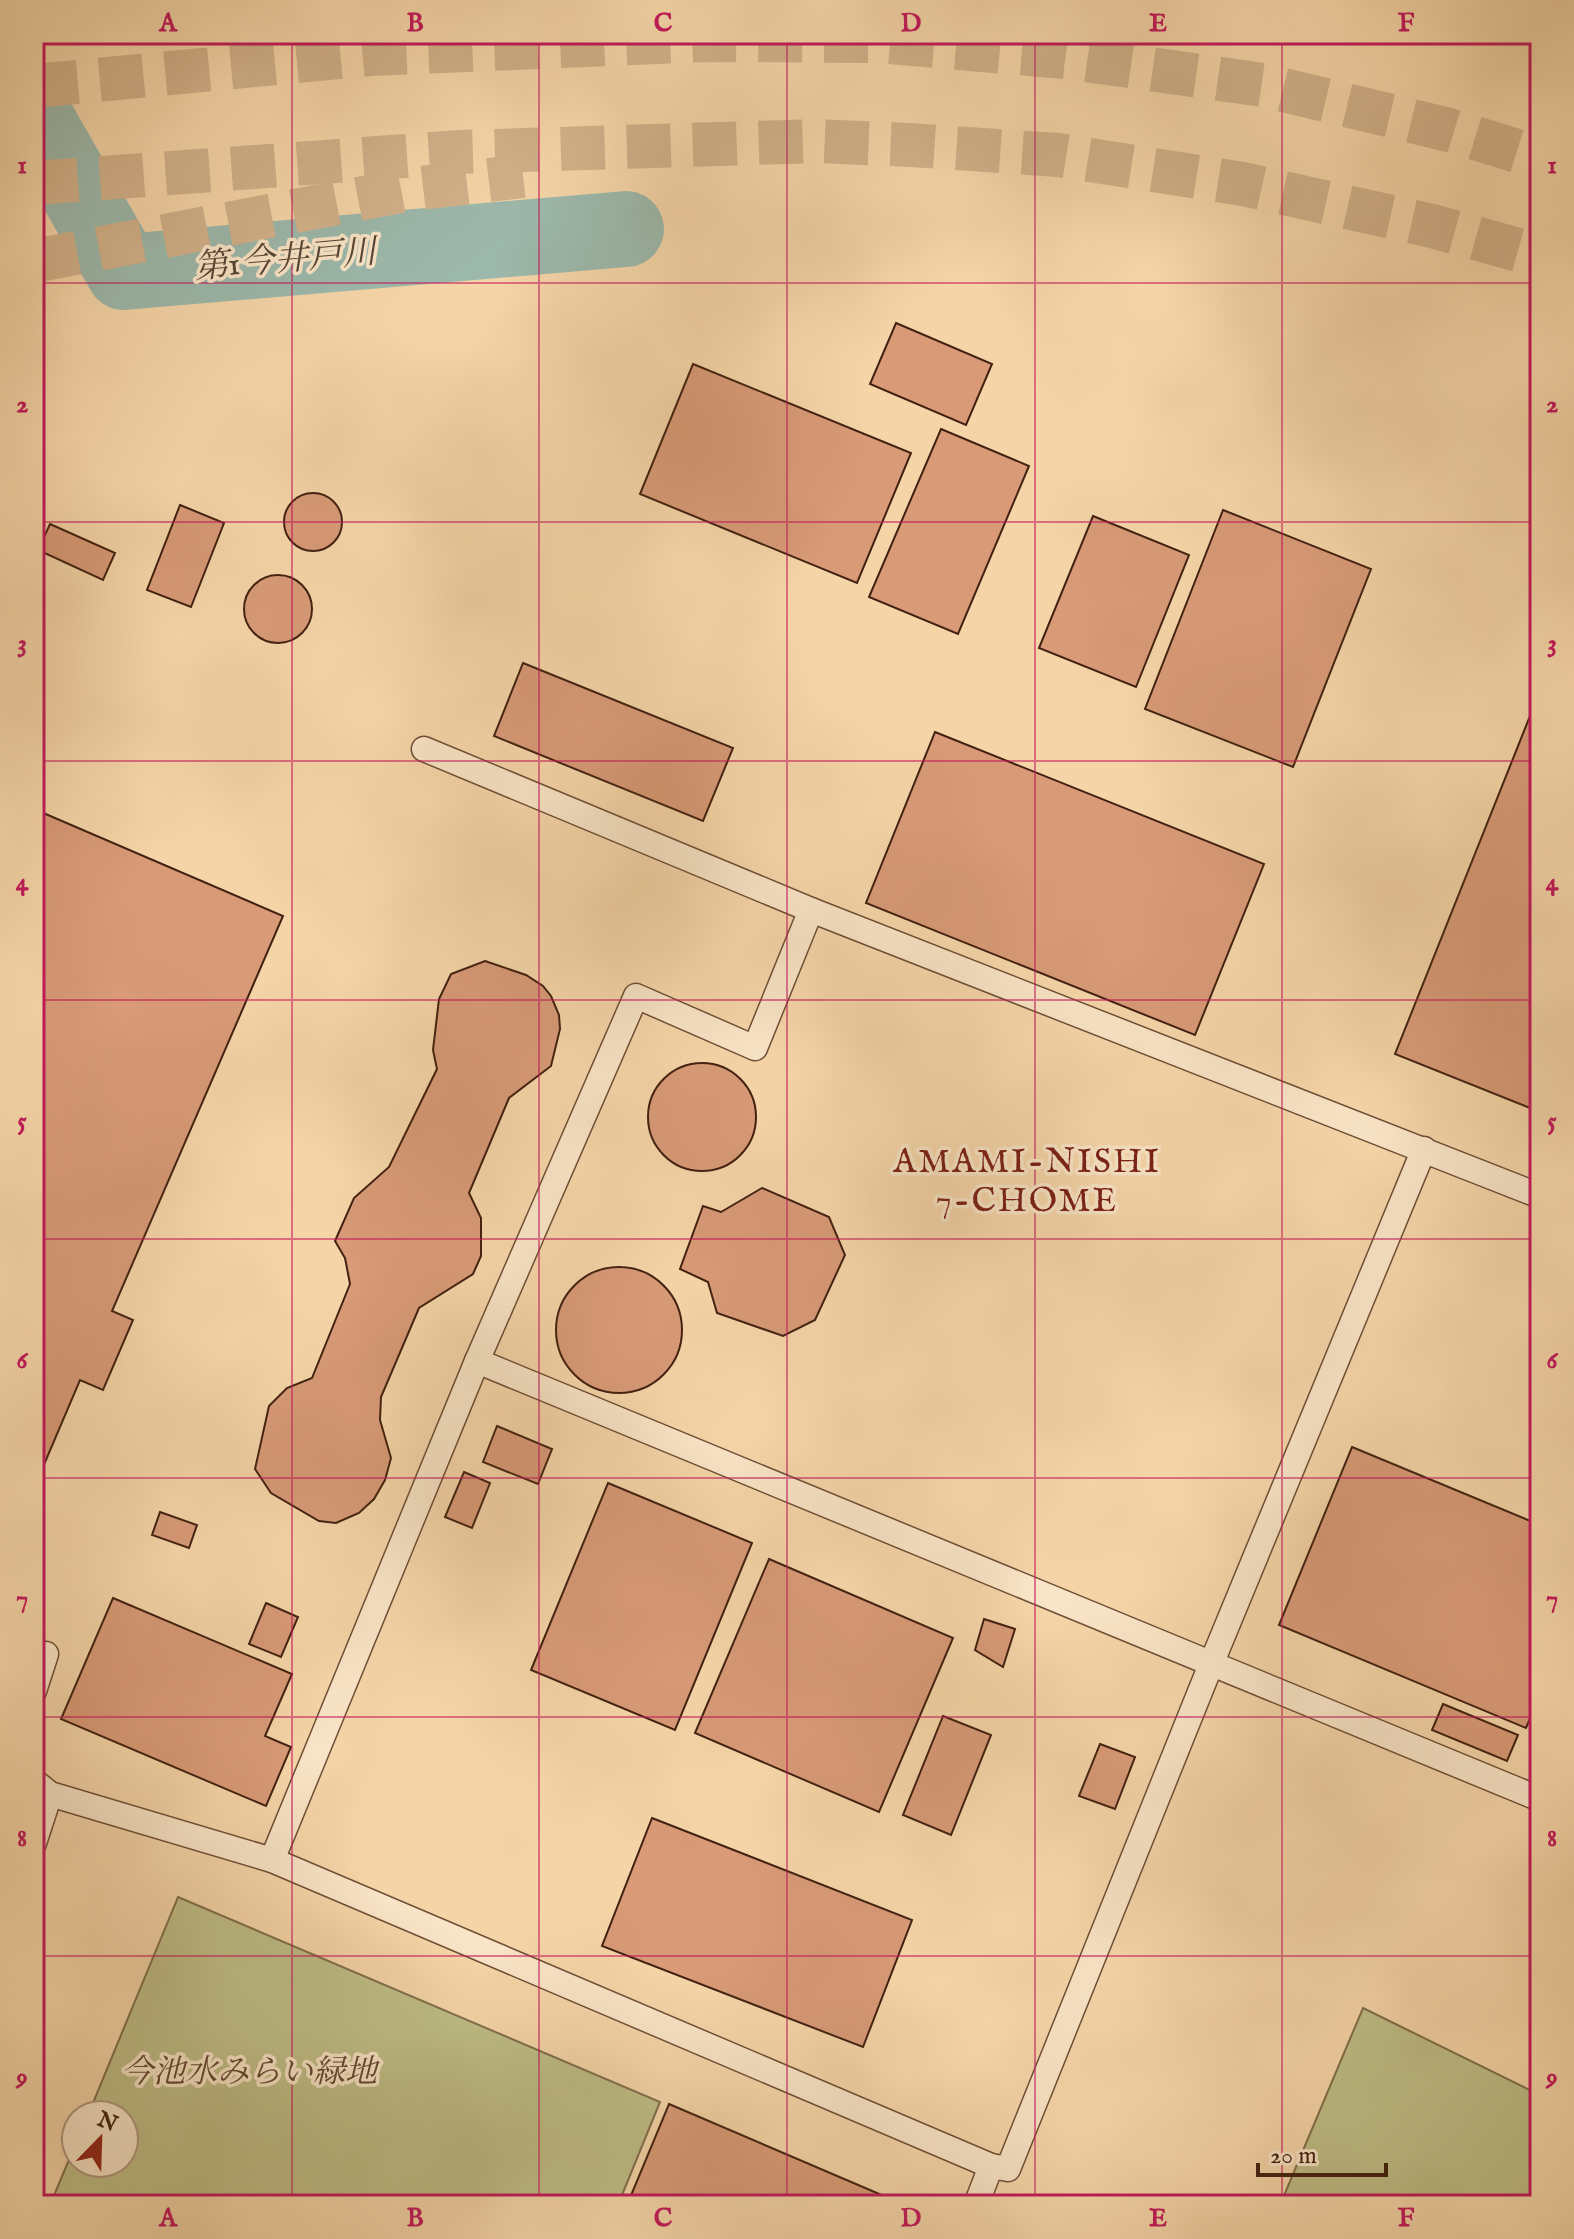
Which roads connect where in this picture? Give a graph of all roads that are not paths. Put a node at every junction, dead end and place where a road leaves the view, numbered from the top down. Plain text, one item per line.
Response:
1 (424, 749) dead end
2 (811, 910) junction
3 (1424, 1149) junction
4 (1540, 1196) edge
5 (477, 1361) junction
6 (46, 1654) dead end
7 (1212, 1662) junction
8 (34, 1691) edge
9 (42, 1787) edge
10 (1540, 1799) edge
11 (34, 1843) edge
12 (272, 1860) junction
13 (991, 2166) junction
14 (976, 2205) edge

1 - 2 lane
2 - 3 lane
2 - 5 lane
3 - 4 lane
3 - 7 lane
5 - 7 lane
5 - 12 lane
6 - 8 lane
7 - 10 lane
7 - 13 lane
9 - 11 lane
9 - 12 lane
12 - 13 lane
13 - 14 lane

